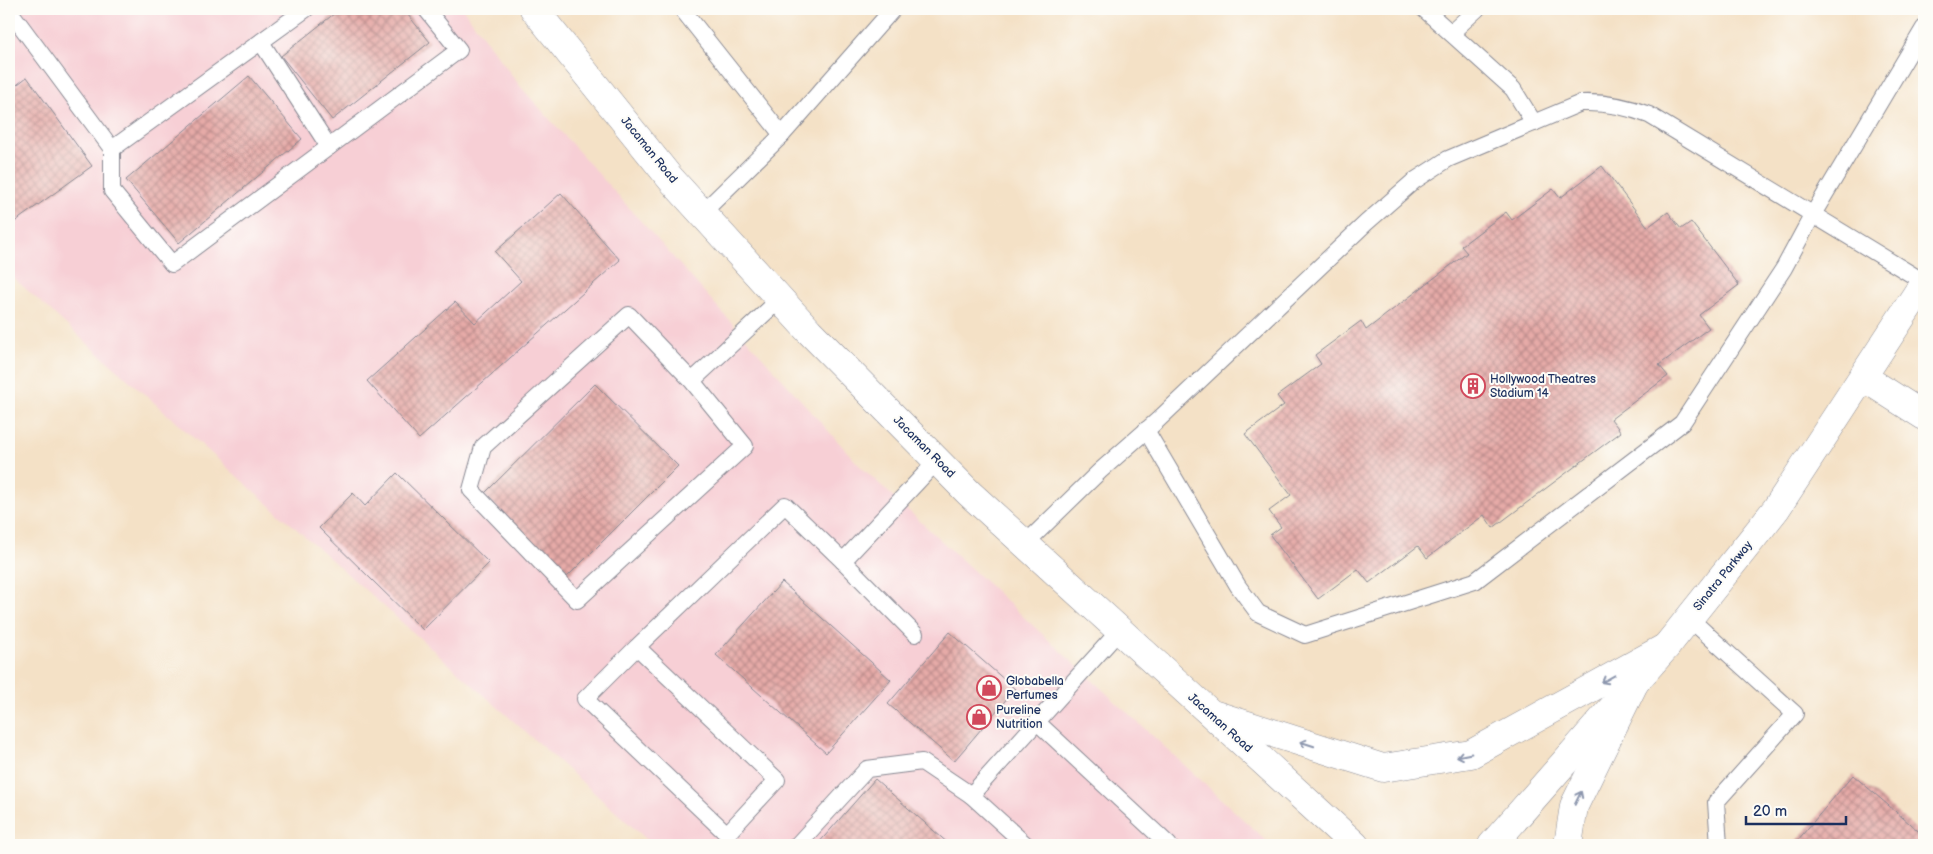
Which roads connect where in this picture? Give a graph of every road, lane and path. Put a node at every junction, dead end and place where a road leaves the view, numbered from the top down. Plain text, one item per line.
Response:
1 (306, 9) edge
2 (426, 9) edge
3 (534, 9) edge
4 (682, 9) edge
5 (893, 9) edge
6 (1424, 9) edge
7 (1477, 9) edge
8 (9, 10) edge
9 (1924, 28) edge
10 (1451, 33) junction
11 (262, 42) junction
12 (1534, 123) junction
13 (782, 135) junction
14 (330, 147) junction
15 (112, 149) junction
16 (702, 213) junction
17 (1812, 216) junction
18 (1924, 283) edge
19 (780, 299) junction
20 (1863, 377) junction
21 (692, 382) junction
22 (1924, 416) edge
23 (1146, 430) junction
24 (937, 461) junction
25 (1025, 544) junction
26 (843, 561) junction
27 (1689, 618) junction
28 (1119, 631) junction
29 (916, 634) dead end
30 (637, 647) junction
31 (1666, 647) junction
32 (1634, 684) junction
33 (1208, 712) junction
34 (1037, 722) junction
35 (971, 795) junction
36 (797, 845) edge
37 (1026, 845) edge
38 (1169, 845) edge
39 (1356, 845) edge
40 (1492, 845) edge
41 (1568, 845) edge
42 (1719, 845) edge

1 - 11 lane
2 - 14 lane
3 - 16 main road, Jacaman Road
4 - 13 lane
5 - 13 lane
6 - 10 lane
7 - 10 lane
8 - 15 lane
9 - 17 lane
10 - 12 lane
11 - 14 lane
11 - 15 lane
12 - 17 lane
12 - 23 lane
13 - 16 lane
14 - 15 lane
16 - 19 main road, Jacaman Road
17 - 18 lane
17 - 23 lane
18 - 20 main road, Sinatra Parkway
19 - 21 lane
19 - 24 main road, Jacaman Road
20 - 22 main road
20 - 27 main road, Sinatra Parkway
21 - 21 lane
23 - 25 lane
24 - 25 main road, Jacaman Road
24 - 26 lane
25 - 28 main road, Jacaman Road
26 - 29 lane
26 - 30 lane
27 - 31 main road, Sinatra Parkway
27 - 42 lane
28 - 33 main road, Jacaman Road
28 - 34 lane
30 - 30 lane
31 - 32 main road, Sinatra Parkway
31 -> 33 main road
32 - 40 main road, Sinatra Parkway
41 -> 32 main road
33 - 39 main road, Jacaman Road
34 - 35 lane
34 - 38 lane
35 - 36 lane
35 - 37 lane

